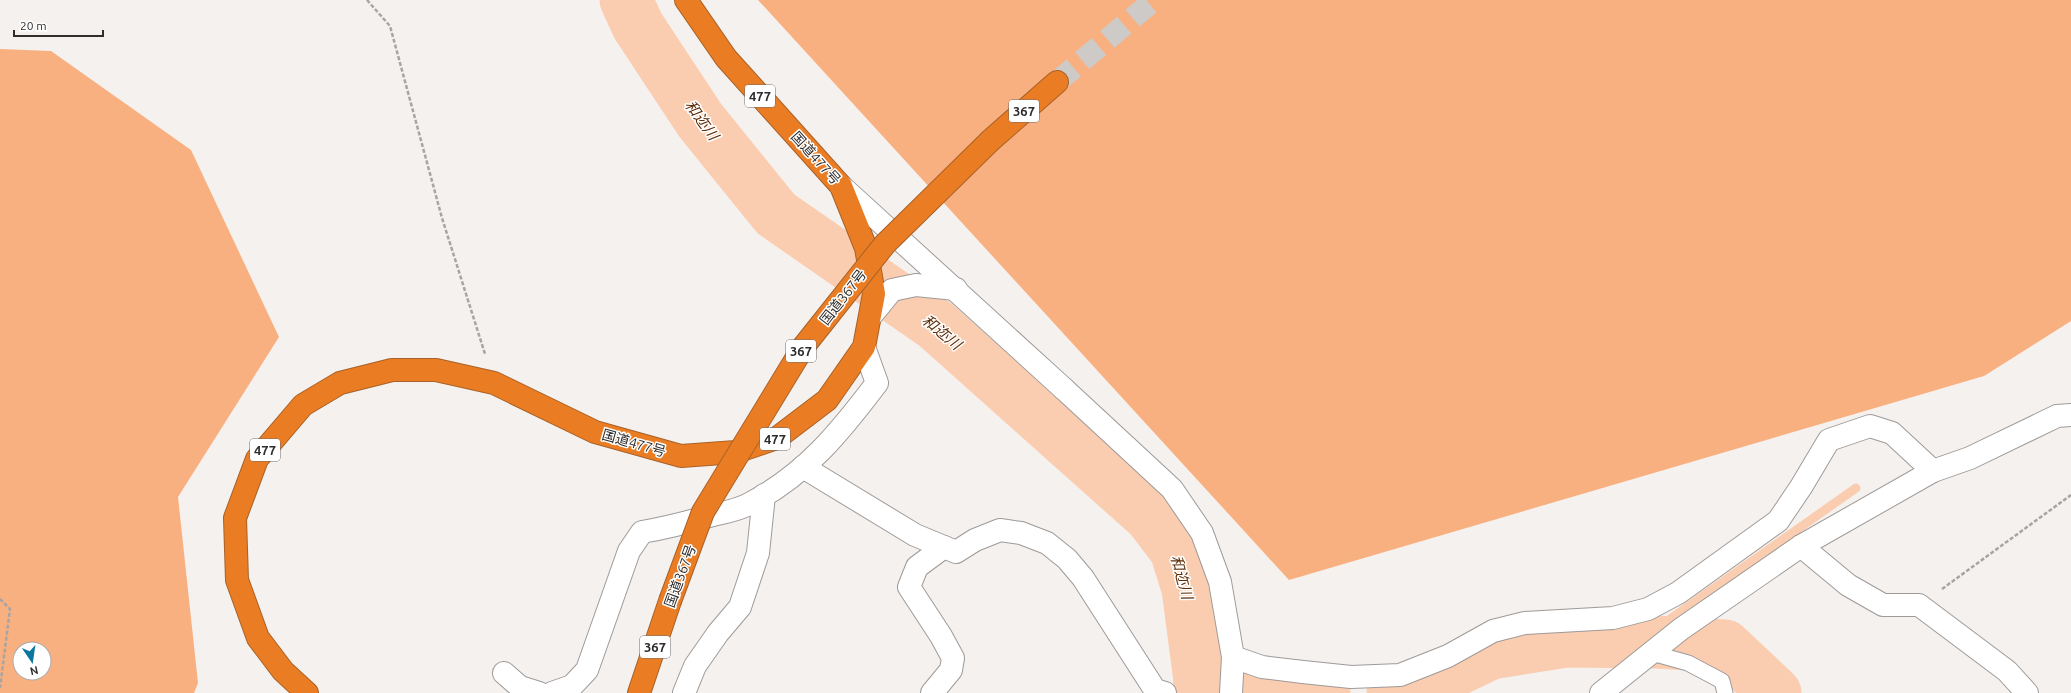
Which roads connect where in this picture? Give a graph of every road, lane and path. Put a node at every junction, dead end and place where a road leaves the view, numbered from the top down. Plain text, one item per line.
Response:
1 (367, 0) edge
2 (686, 0) edge
3 (1057, 82) tunnel mouth
4 (841, 186) junction
5 (956, 289) junction
6 (870, 317) junction
7 (864, 347) junction
8 (494, 383) junction
9 (2071, 415) edge
10 (803, 467) junction
11 (1933, 471) junction
12 (764, 495) junction
13 (2071, 495) edge
14 (1801, 546) junction
15 (944, 547) junction
16 (0, 599) edge
17 (1919, 606) junction
18 (1652, 653) junction
19 (1233, 657) junction
20 (504, 673) dead end
21 (0, 688) edge
22 (307, 693) edge
23 (538, 693) edge
24 (552, 693) edge
25 (639, 693) edge
26 (684, 693) edge
27 (932, 693) edge
28 (1165, 693) edge
29 (1232, 693) edge
30 (1601, 693) edge
31 (1725, 693) edge
32 (2027, 693) edge

1 - 8 path
2 - 4 highway, 国道477号 / 477
3 - 25 highway, 国道367号 / 367, bridge
4 - 5 street
4 - 6 highway, 国道477号 / 477
5 - 6 street
5 - 19 street
6 - 7 highway, 国道477号 / 477
7 - 8 highway, 国道477号 / 477
7 - 10 street
8 - 22 highway, 国道477号 / 477
9 - 11 street
10 - 12 street
10 - 15 street
11 - 14 street
11 - 19 street
12 - 24 street
12 - 26 street
13 - 17 path
14 - 17 street
14 - 18 street
15 - 27 street
15 - 28 street
16 - 21 path
17 - 32 street
18 - 30 street
18 - 31 lane
19 - 29 street
20 - 23 street

